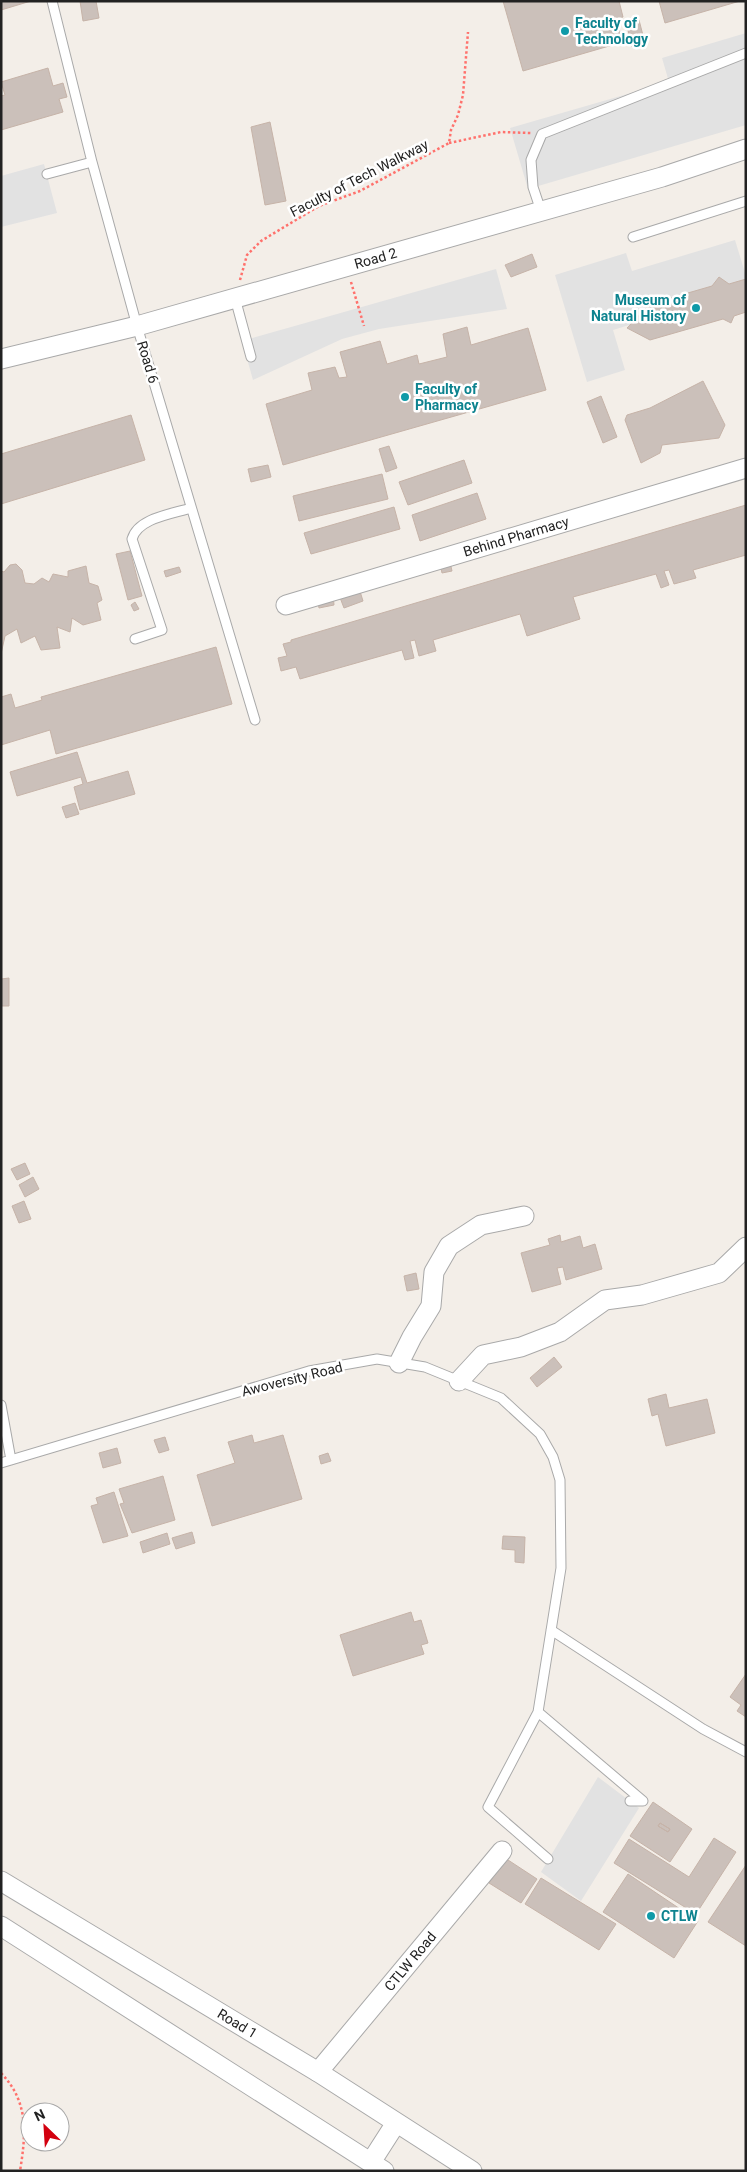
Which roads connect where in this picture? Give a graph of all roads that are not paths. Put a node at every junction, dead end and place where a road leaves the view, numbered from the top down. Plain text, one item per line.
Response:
1 (52, 1) edge
2 (746, 53) edge
3 (746, 149) edge
4 (92, 162) junction
5 (47, 174) dead end
6 (746, 201) edge
7 (540, 211) junction
8 (633, 237) dead end
9 (235, 298) junction
10 (137, 326) junction
11 (252, 357) dead end
12 (1, 359) edge
13 (746, 468) edge
14 (191, 508) junction
15 (286, 605) dead end
16 (135, 638) dead end
17 (255, 720) dead end
18 (524, 1216) dead end
19 (746, 1247) edge
20 (399, 1363) junction
21 (459, 1381) junction
22 (1, 1406) edge
23 (11, 1460) junction
24 (1, 1463) edge
25 (551, 1630) junction
26 (538, 1712) junction
27 (746, 1752) edge
28 (630, 1801) dead end
29 (502, 1851) dead end
30 (548, 1859) dead end
31 (1, 1881) edge
32 (1, 1926) edge
33 (318, 2072) junction
34 (396, 2123) junction
35 (378, 2166) edge
36 (472, 2171) edge

1 - 4 lane, Road 6
2 - 7 lane
3 - 7 street, Road 2
4 - 5 lane
4 - 10 lane, Road 6
6 - 8 lane
7 - 9 street, Road 2
9 - 10 street, Road 2
9 - 11 lane
10 - 12 street, Road 2
10 - 14 lane, Road 6
13 - 15 street, Behind Pharmacy
14 - 16 lane
14 - 17 lane, Road 6
18 - 20 street
19 - 21 street
20 - 21 lane, Awoversity Road
20 - 23 lane, Awoversity Road
21 - 25 lane, Awoversity Road
22 - 23 lane
23 - 24 lane, Awoversity Road
25 - 26 lane, Awoversity Road
25 - 27 lane
26 - 28 lane
26 - 30 lane, Awoversity Road
29 - 33 street, CTLW Road
31 - 33 street, Road 1
32 - 35 street
33 - 34 street, Road 1
34 - 35 street
34 - 36 street, Road 1

